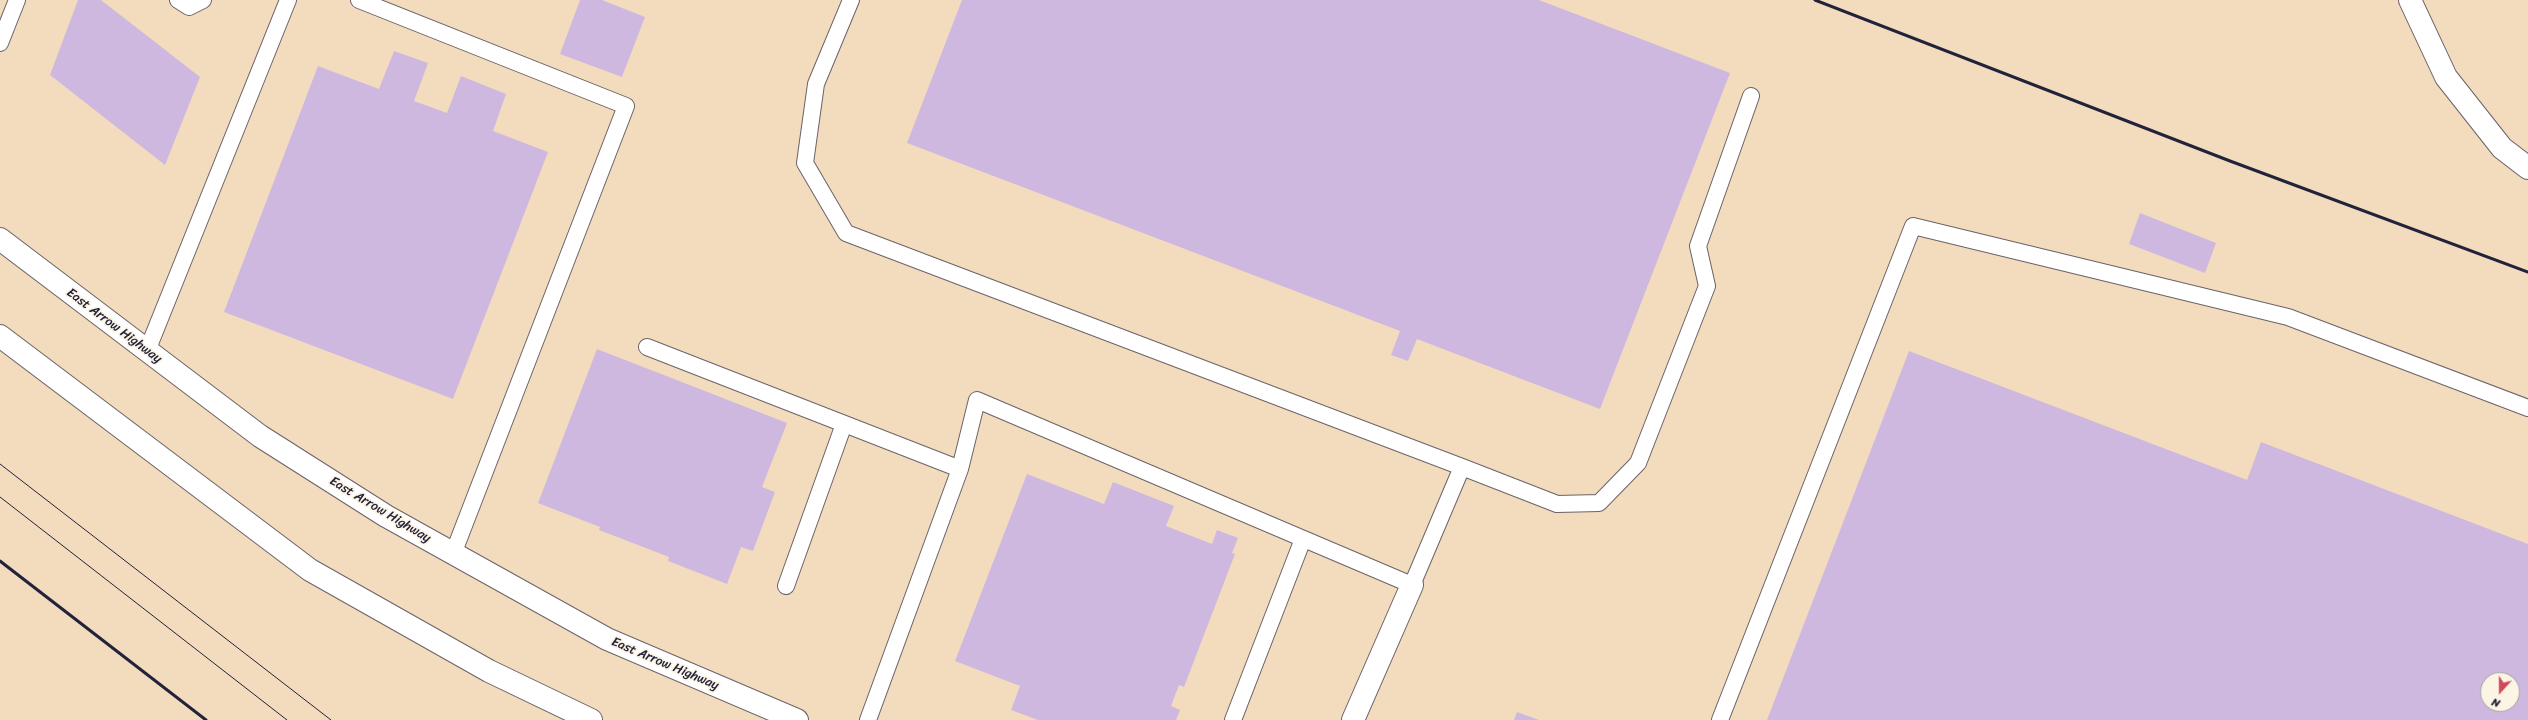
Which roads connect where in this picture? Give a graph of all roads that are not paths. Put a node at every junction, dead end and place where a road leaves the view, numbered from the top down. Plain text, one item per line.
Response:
1 (17, 0) edge
2 (178, 0) edge
3 (203, 0) edge
4 (288, 0) edge
5 (359, 0) edge
6 (851, 0) edge
7 (2410, 0) edge
8 (0, 43) edge
9 (1751, 96) dead end
10 (2528, 168) edge
11 (0, 239) edge
12 (0, 336) edge
13 (647, 347) dead end
14 (147, 351) junction
15 (2528, 408) edge
16 (844, 424) junction
17 (1462, 467) junction
18 (960, 470) junction
19 (1303, 539) junction
20 (453, 554) junction
21 (1412, 585) junction
22 (786, 586) dead end
23 (591, 720) edge
24 (797, 720) edge
25 (868, 720) edge
26 (1233, 720) edge
27 (1353, 720) edge
28 (1720, 720) edge

1 - 8 lane
2 - 3 lane
4 - 14 lane
5 - 20 lane
6 - 17 lane
7 - 10 main road
9 - 17 lane
11 - 14 main road, East Arrow Highway
12 - 23 main road
13 - 16 lane
14 - 20 main road, East Arrow Highway
15 - 28 lane
16 - 18 lane
16 - 22 lane
17 - 21 lane
18 - 19 lane
18 - 25 lane
19 - 21 lane
19 - 26 lane
20 - 24 main road, East Arrow Highway
21 - 27 main road

